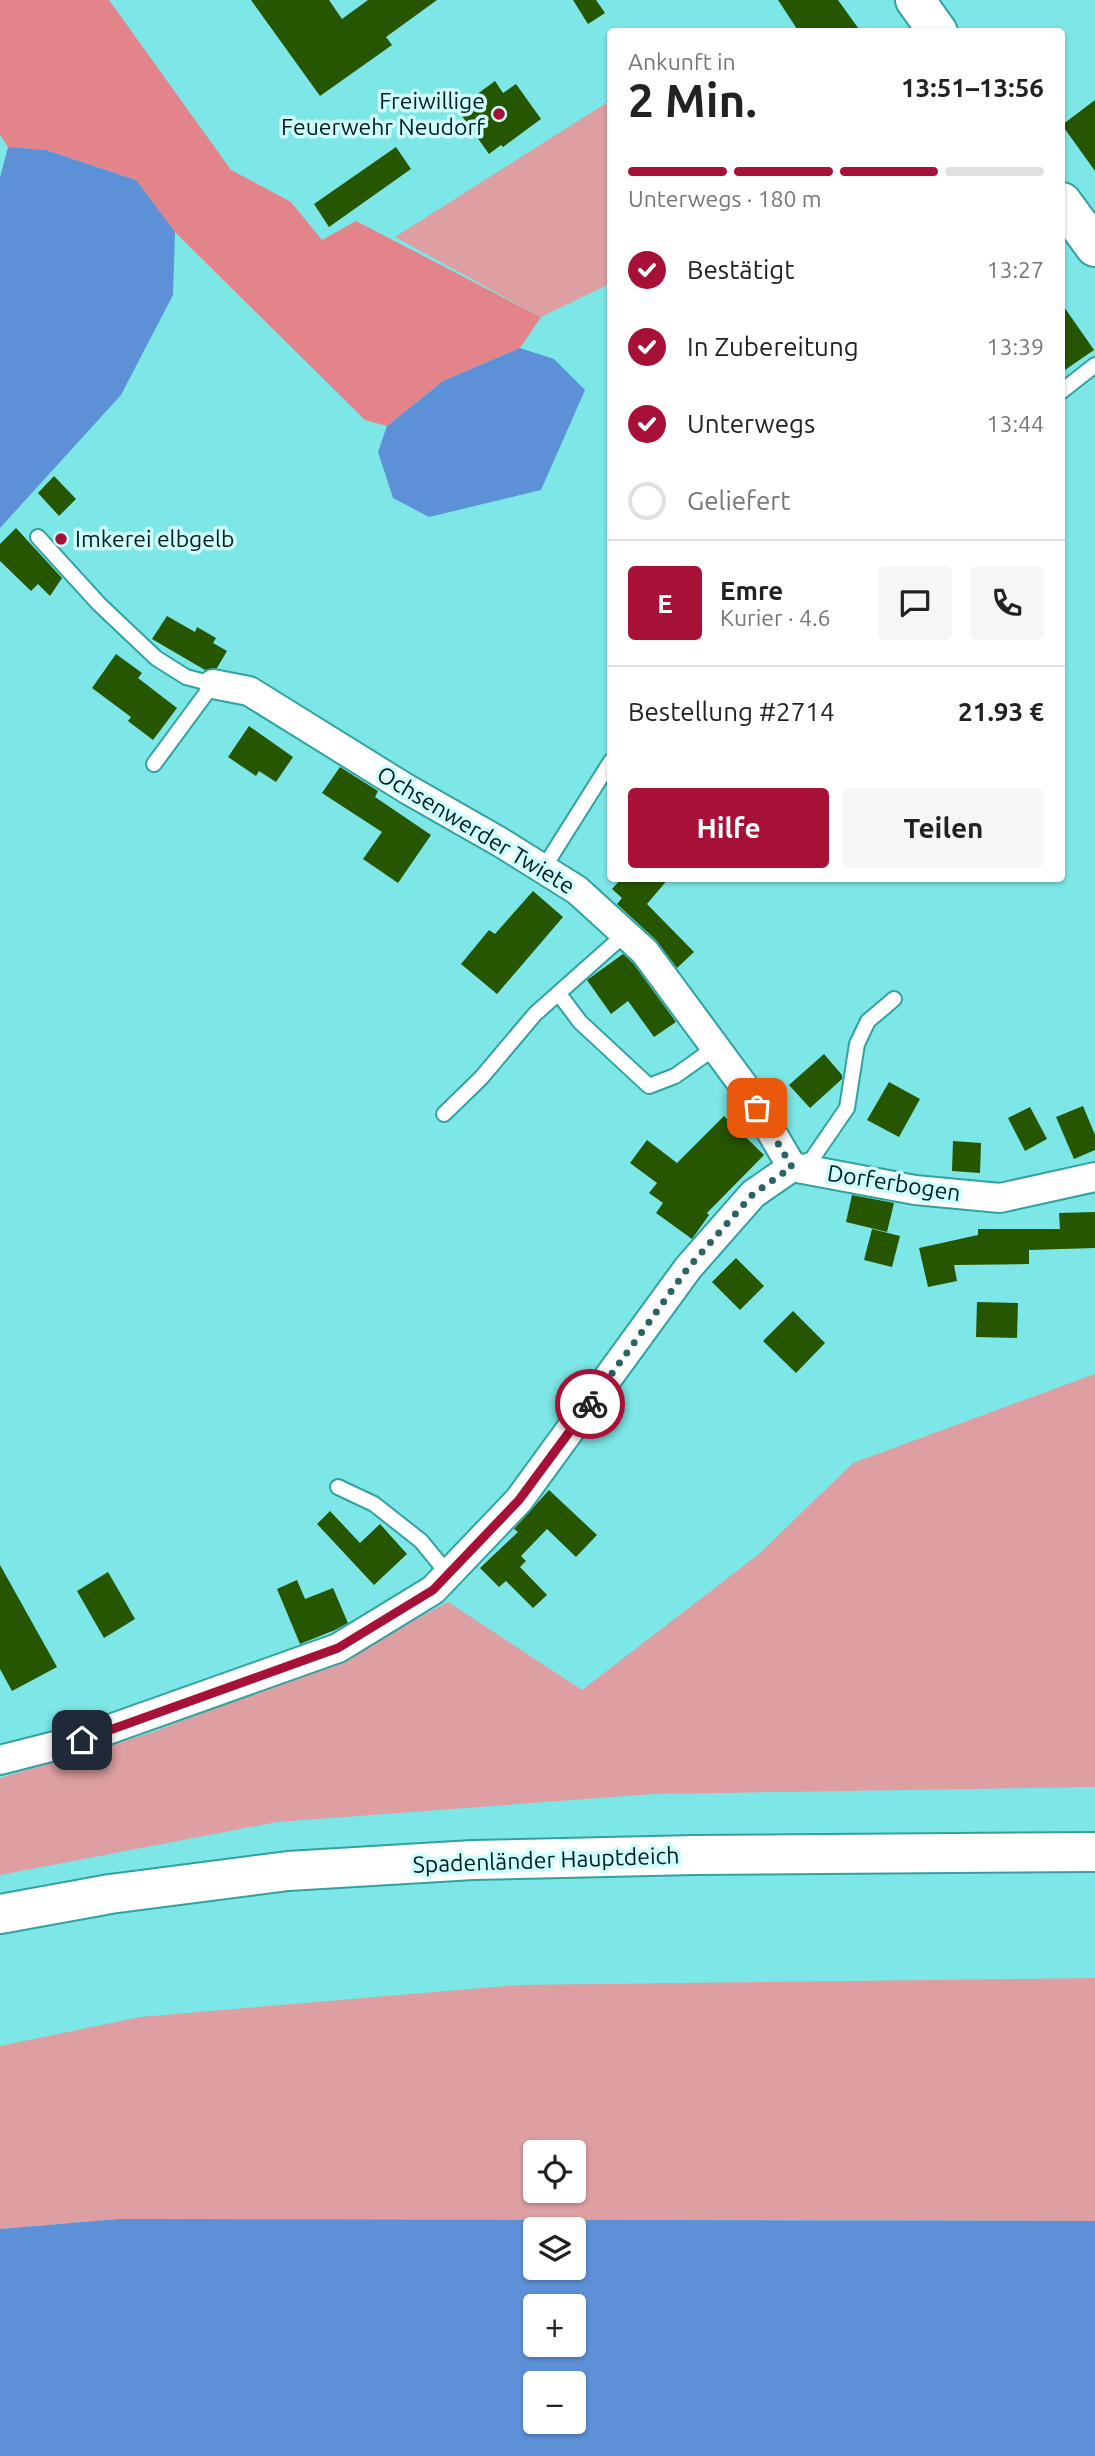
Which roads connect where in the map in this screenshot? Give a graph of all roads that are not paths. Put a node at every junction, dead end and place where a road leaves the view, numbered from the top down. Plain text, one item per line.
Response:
1 (915, 0) edge
2 (935, 28) edge
3 (1065, 206) edge
4 (1095, 247) edge
5 (1095, 365) edge
6 (1065, 389) edge
7 (38, 537) dead end
8 (213, 684) junction
9 (154, 764) dead end
10 (607, 767) edge
11 (543, 869) junction
12 (625, 934) junction
13 (559, 994) junction
14 (894, 999) dead end
15 (716, 1047) junction
16 (444, 1114) dead end
17 (792, 1167) junction
18 (1095, 1177) edge
19 (338, 1487) dead end
20 (448, 1574) junction
21 (0, 1760) edge
22 (1095, 1852) edge
23 (0, 1913) edge

1 - 2 street
3 - 4 street
5 - 6 lane
7 - 8 lane
8 - 9 lane
8 - 11 street, Ochsenwerder Twiete
10 - 11 lane
11 - 12 street, Ochsenwerder Twiete
12 - 13 lane
12 - 15 street, Ochsenwerder Twiete
13 - 15 lane
13 - 16 lane
14 - 17 lane
15 - 17 street, Ochsenwerder Twiete
17 - 18 street, Dorferbogen
17 - 20 street
19 - 20 lane
20 - 21 street
22 - 23 street, Spadenländer Hauptdeich

